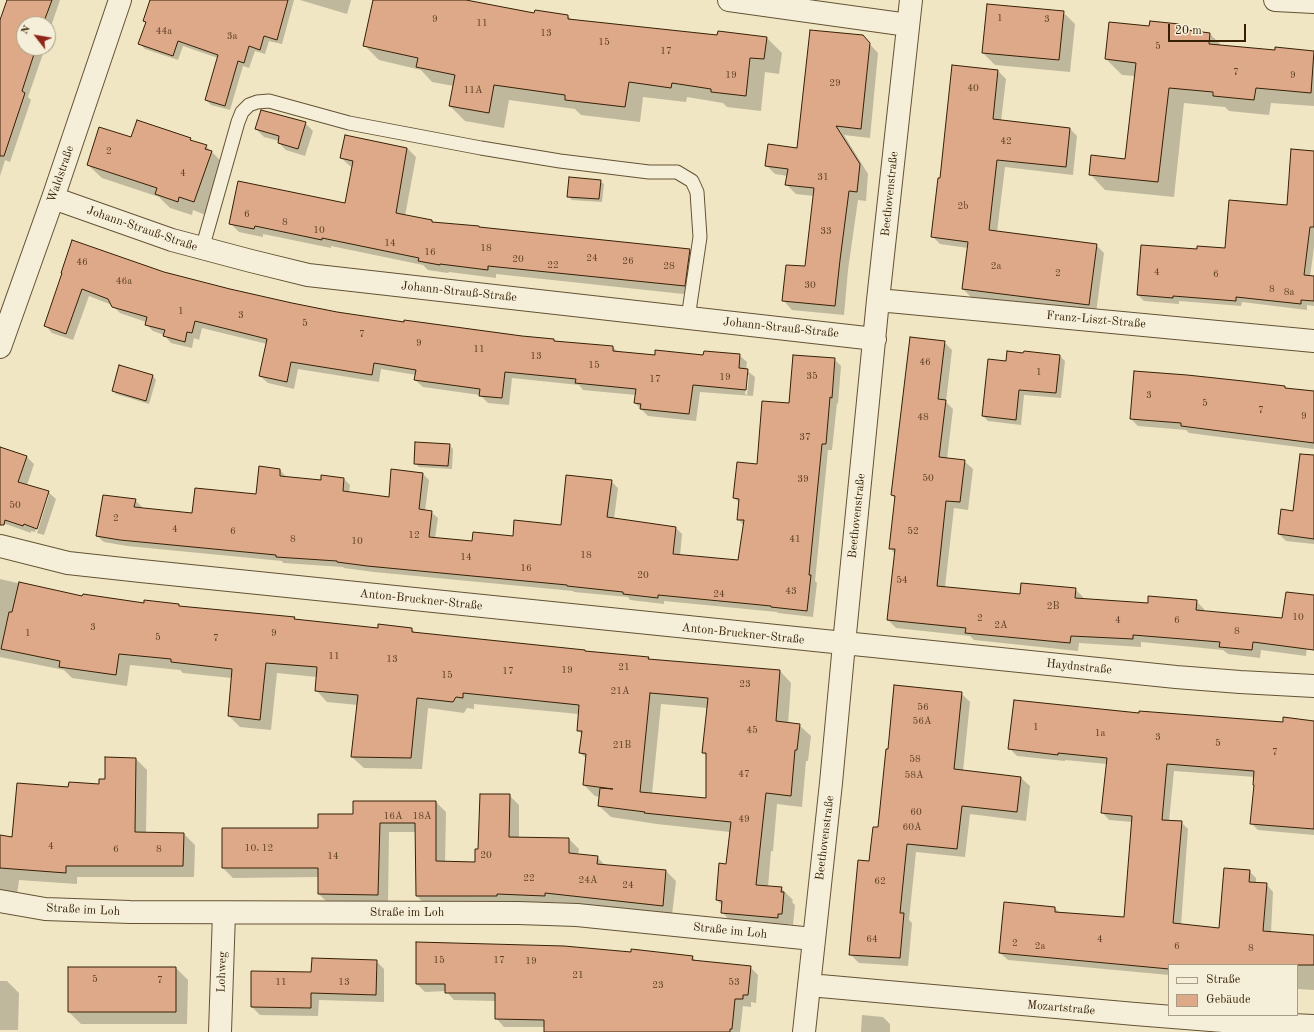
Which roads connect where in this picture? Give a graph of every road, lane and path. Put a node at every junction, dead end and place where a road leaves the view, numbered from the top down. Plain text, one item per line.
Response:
1 (120, 0) edge
2 (729, 0) edge
3 (910, 0) edge
4 (1275, 0) edge
5 (1314, 2) edge
6 (908, 25) junction
7 (53, 198) junction
8 (202, 249) junction
9 (878, 300) junction
10 (688, 318) junction
11 (875, 339) junction
12 (1314, 341) edge
13 (0, 347) edge
14 (0, 546) edge
15 (844, 644) junction
16 (1314, 686) edge
17 (0, 901) edge
18 (224, 913) junction
19 (813, 939) junction
20 (808, 984) junction
21 (1314, 1026) edge
22 (220, 1032) edge
23 (804, 1032) edge

1 - 7 street, Waldstraße
2 - 6 street
3 - 6 street, Beethovenstraße
4 - 5 street
6 - 9 street, Beethovenstraße
7 - 8 street, Johann-Strauß-Straße
7 - 13 street, Waldstraße
8 - 10 street, Johann-Strauß-Straße
8 - 10 lane
9 - 11 street, Beethovenstraße
9 - 12 street, Franz-Liszt-Straße
10 - 11 street, Johann-Strauß-Straße
11 - 15 street, Beethovenstraße
14 - 15 street, Anton-Bruckner-Straße
15 - 16 street, Haydnstraße
15 - 19 street, Beethovenstraße
17 - 18 street, Straße im Loh
18 - 19 street, Straße im Loh
18 - 22 street, Lohweg
19 - 20 street, Beethovenstraße
20 - 21 street, Mozartstraße
20 - 23 street, Beethovenstraße

